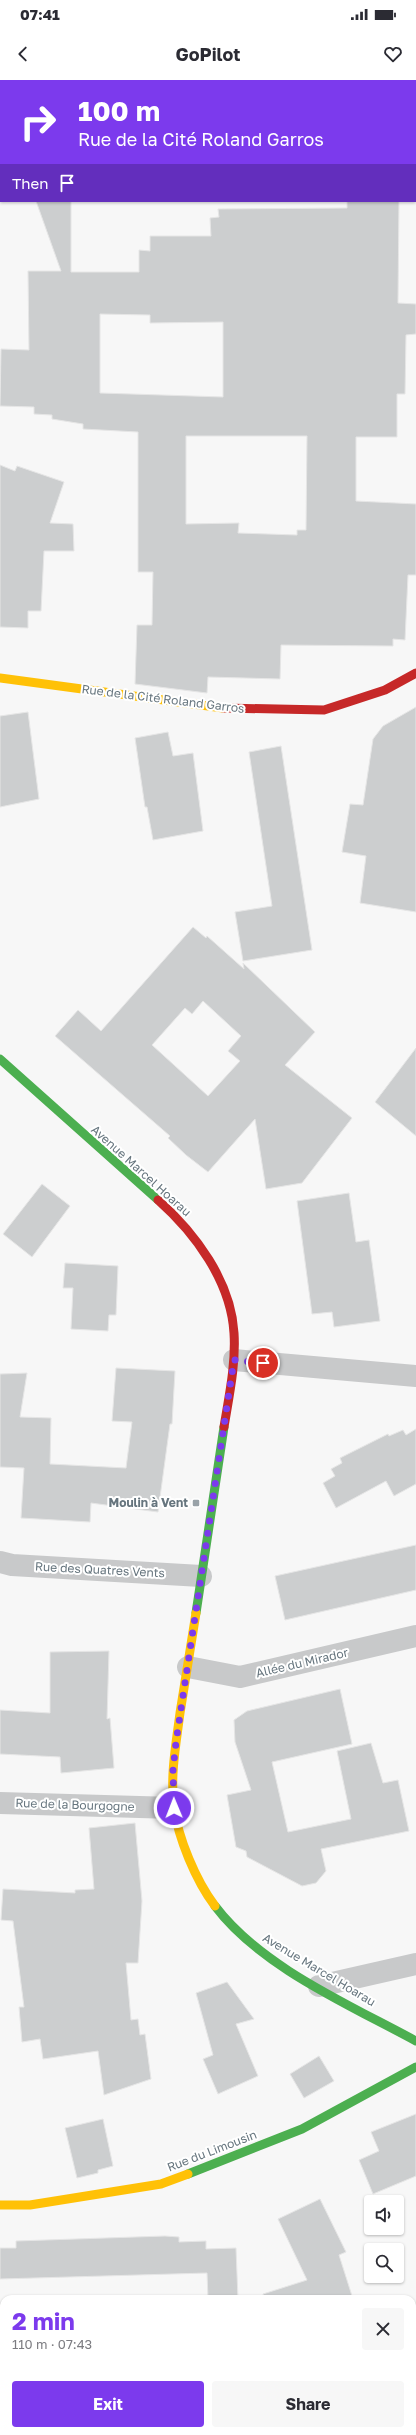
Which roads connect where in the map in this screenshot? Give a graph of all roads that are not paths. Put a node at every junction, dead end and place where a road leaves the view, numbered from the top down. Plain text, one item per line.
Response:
1 (416, 673) edge
2 (0, 678) edge
3 (0, 1059) edge
4 (234, 1360) junction
5 (416, 1376) edge
6 (0, 1562) edge
7 (201, 1576) junction
8 (416, 1636) edge
9 (188, 1668) junction
10 (0, 1803) edge
11 (174, 1808) junction
12 (416, 1964) edge
13 (319, 1986) junction
14 (416, 2041) edge
15 (416, 2067) edge
16 (0, 2205) edge

1 - 2 main road, Rue de la Cité Roland Garros
3 - 4 main road, Avenue Marcel Hoarau
4 - 5 street
4 - 7 main road, Avenue Marcel Hoarau
6 - 7 street, Rue des Quatres Vents
7 - 9 main road, Avenue Marcel Hoarau
8 - 9 street, Allée du Mirador
9 - 11 main road, Avenue Marcel Hoarau
10 - 11 street, Rue de la Bourgogne
11 - 13 main road, Avenue Marcel Hoarau
12 - 13 street
13 - 14 main road, Avenue Marcel Hoarau
15 - 16 main road, Rue du Limousin

